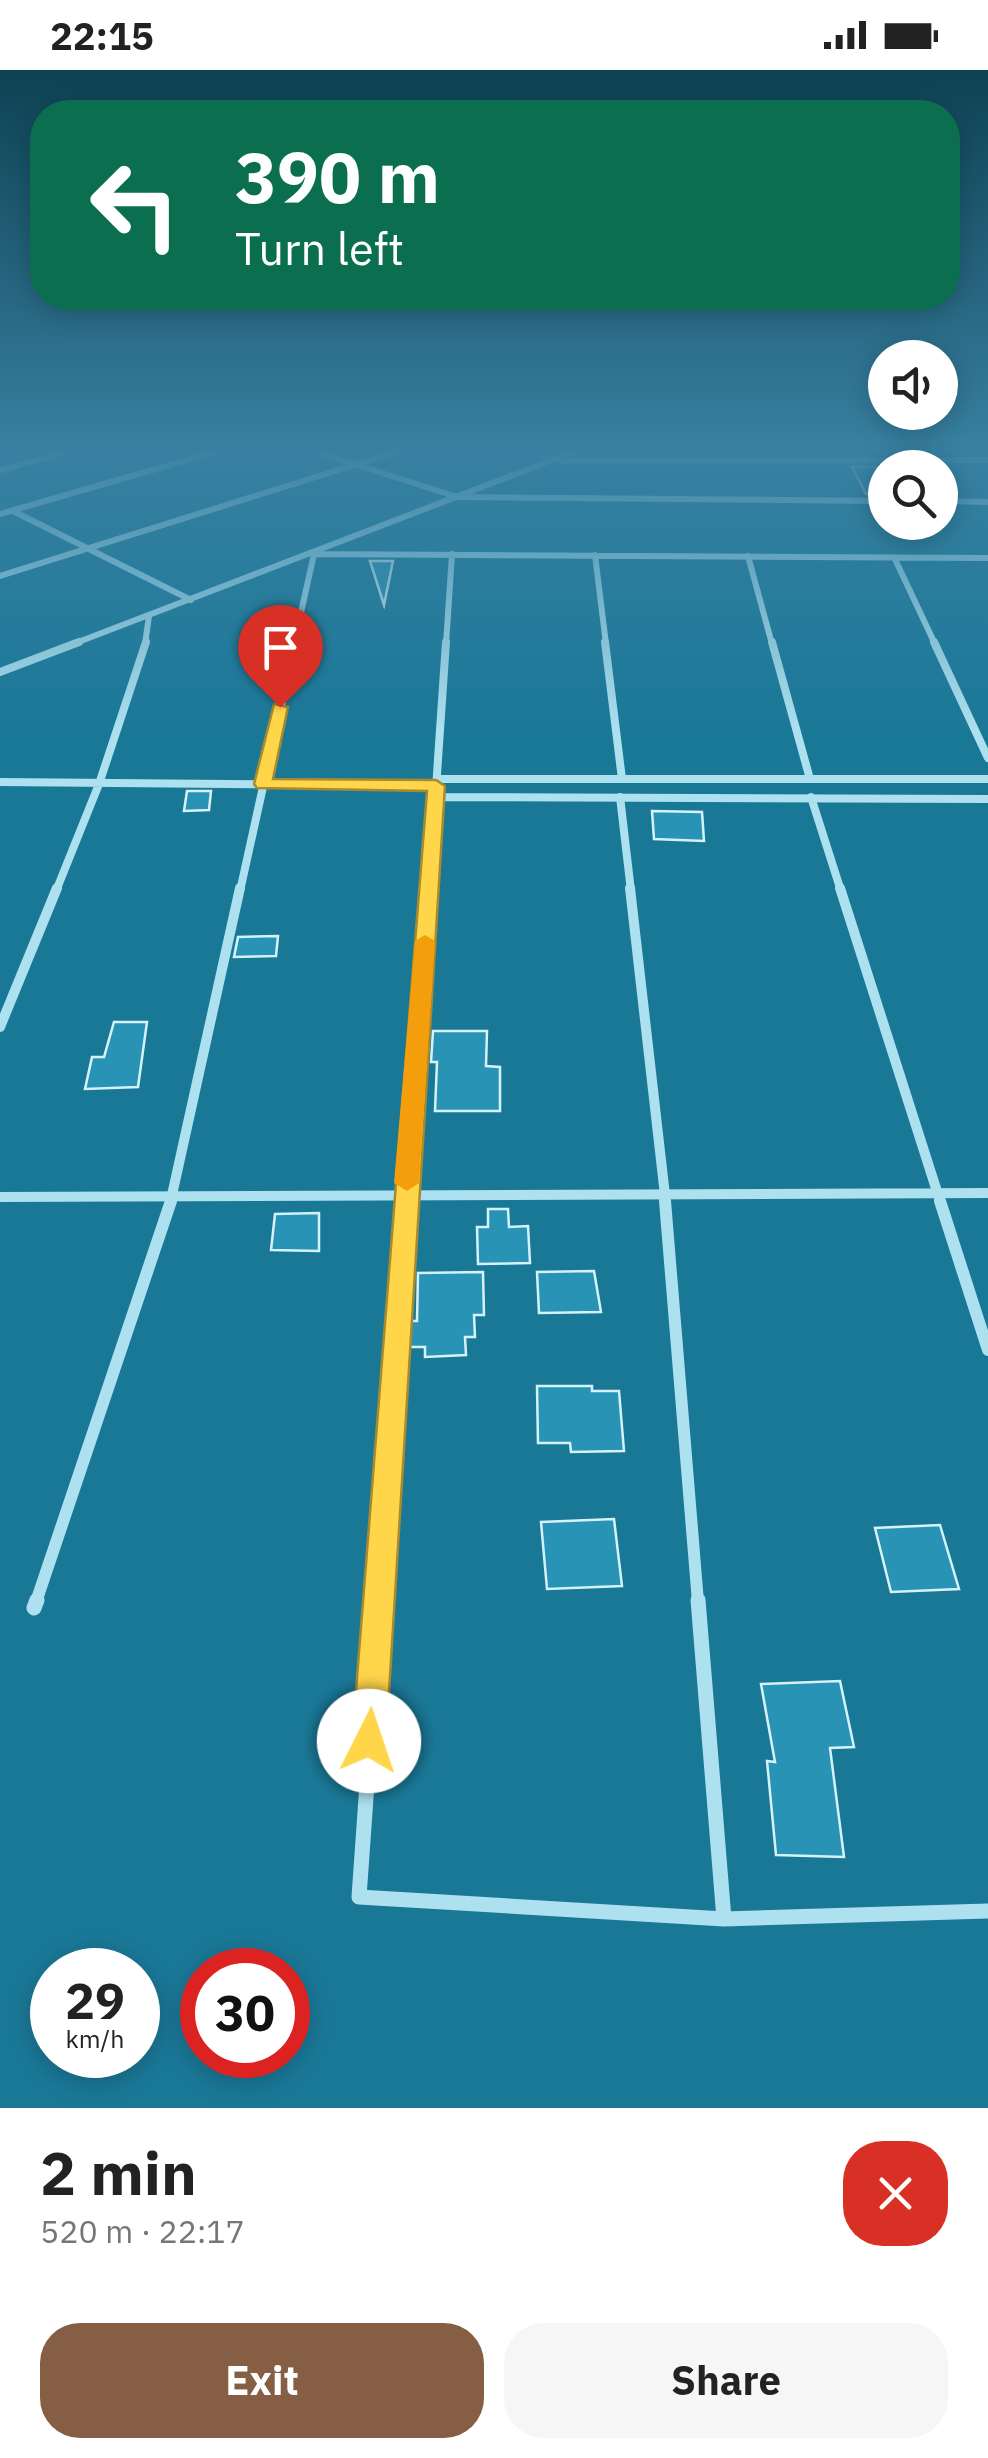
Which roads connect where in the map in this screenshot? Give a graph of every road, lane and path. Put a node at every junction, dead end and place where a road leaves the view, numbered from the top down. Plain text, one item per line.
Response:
1 (78, 544) edge
2 (104, 544) edge
3 (338, 544) edge
4 (88, 549) junction
5 (314, 554) junction
6 (452, 554) junction
7 (596, 555) junction
8 (748, 556) junction
9 (894, 557) junction
10 (988, 558) edge
11 (0, 576) edge
12 (191, 600) junction
13 (150, 616) junction
14 (0, 672) edge
15 (988, 758) edge
16 (810, 778) junction
17 (622, 779) junction
18 (988, 779) edge
19 (0, 782) edge
20 (99, 784) junction
21 (263, 784) junction
22 (436, 787) junction
23 (620, 797) junction
24 (811, 798) junction
25 (988, 799) edge
26 (0, 1027) edge
27 (938, 1194) junction
28 (988, 1194) edge
29 (0, 1197) edge
30 (172, 1197) junction
31 (406, 1197) junction
32 (665, 1197) junction
33 (988, 1350) edge
34 (34, 1608) dead end
35 (988, 1911) edge
36 (724, 1918) junction

1 - 4 street
2 - 4 street
3 - 5 street
4 - 11 street
4 - 12 street
5 - 6 street
5 - 12 street
5 - 21 street
6 - 7 street
6 - 22 street
7 - 8 street
7 - 17 street
8 - 9 street
8 - 16 street
9 - 10 street
9 - 15 street
12 - 13 street
13 - 14 street
13 - 20 street
16 - 17 street
16 - 18 street
17 - 22 street
19 - 20 street
20 - 21 street
20 - 26 street
21 - 22 street
21 - 30 street
22 - 23 street
22 - 31 street
23 - 24 street
23 - 32 street
24 - 25 street
24 - 27 street
27 - 28 street
27 - 32 street
27 - 33 street
29 - 30 street
30 - 31 street
30 - 34 street
31 - 32 street
31 - 36 street
32 - 36 street
35 - 36 street

